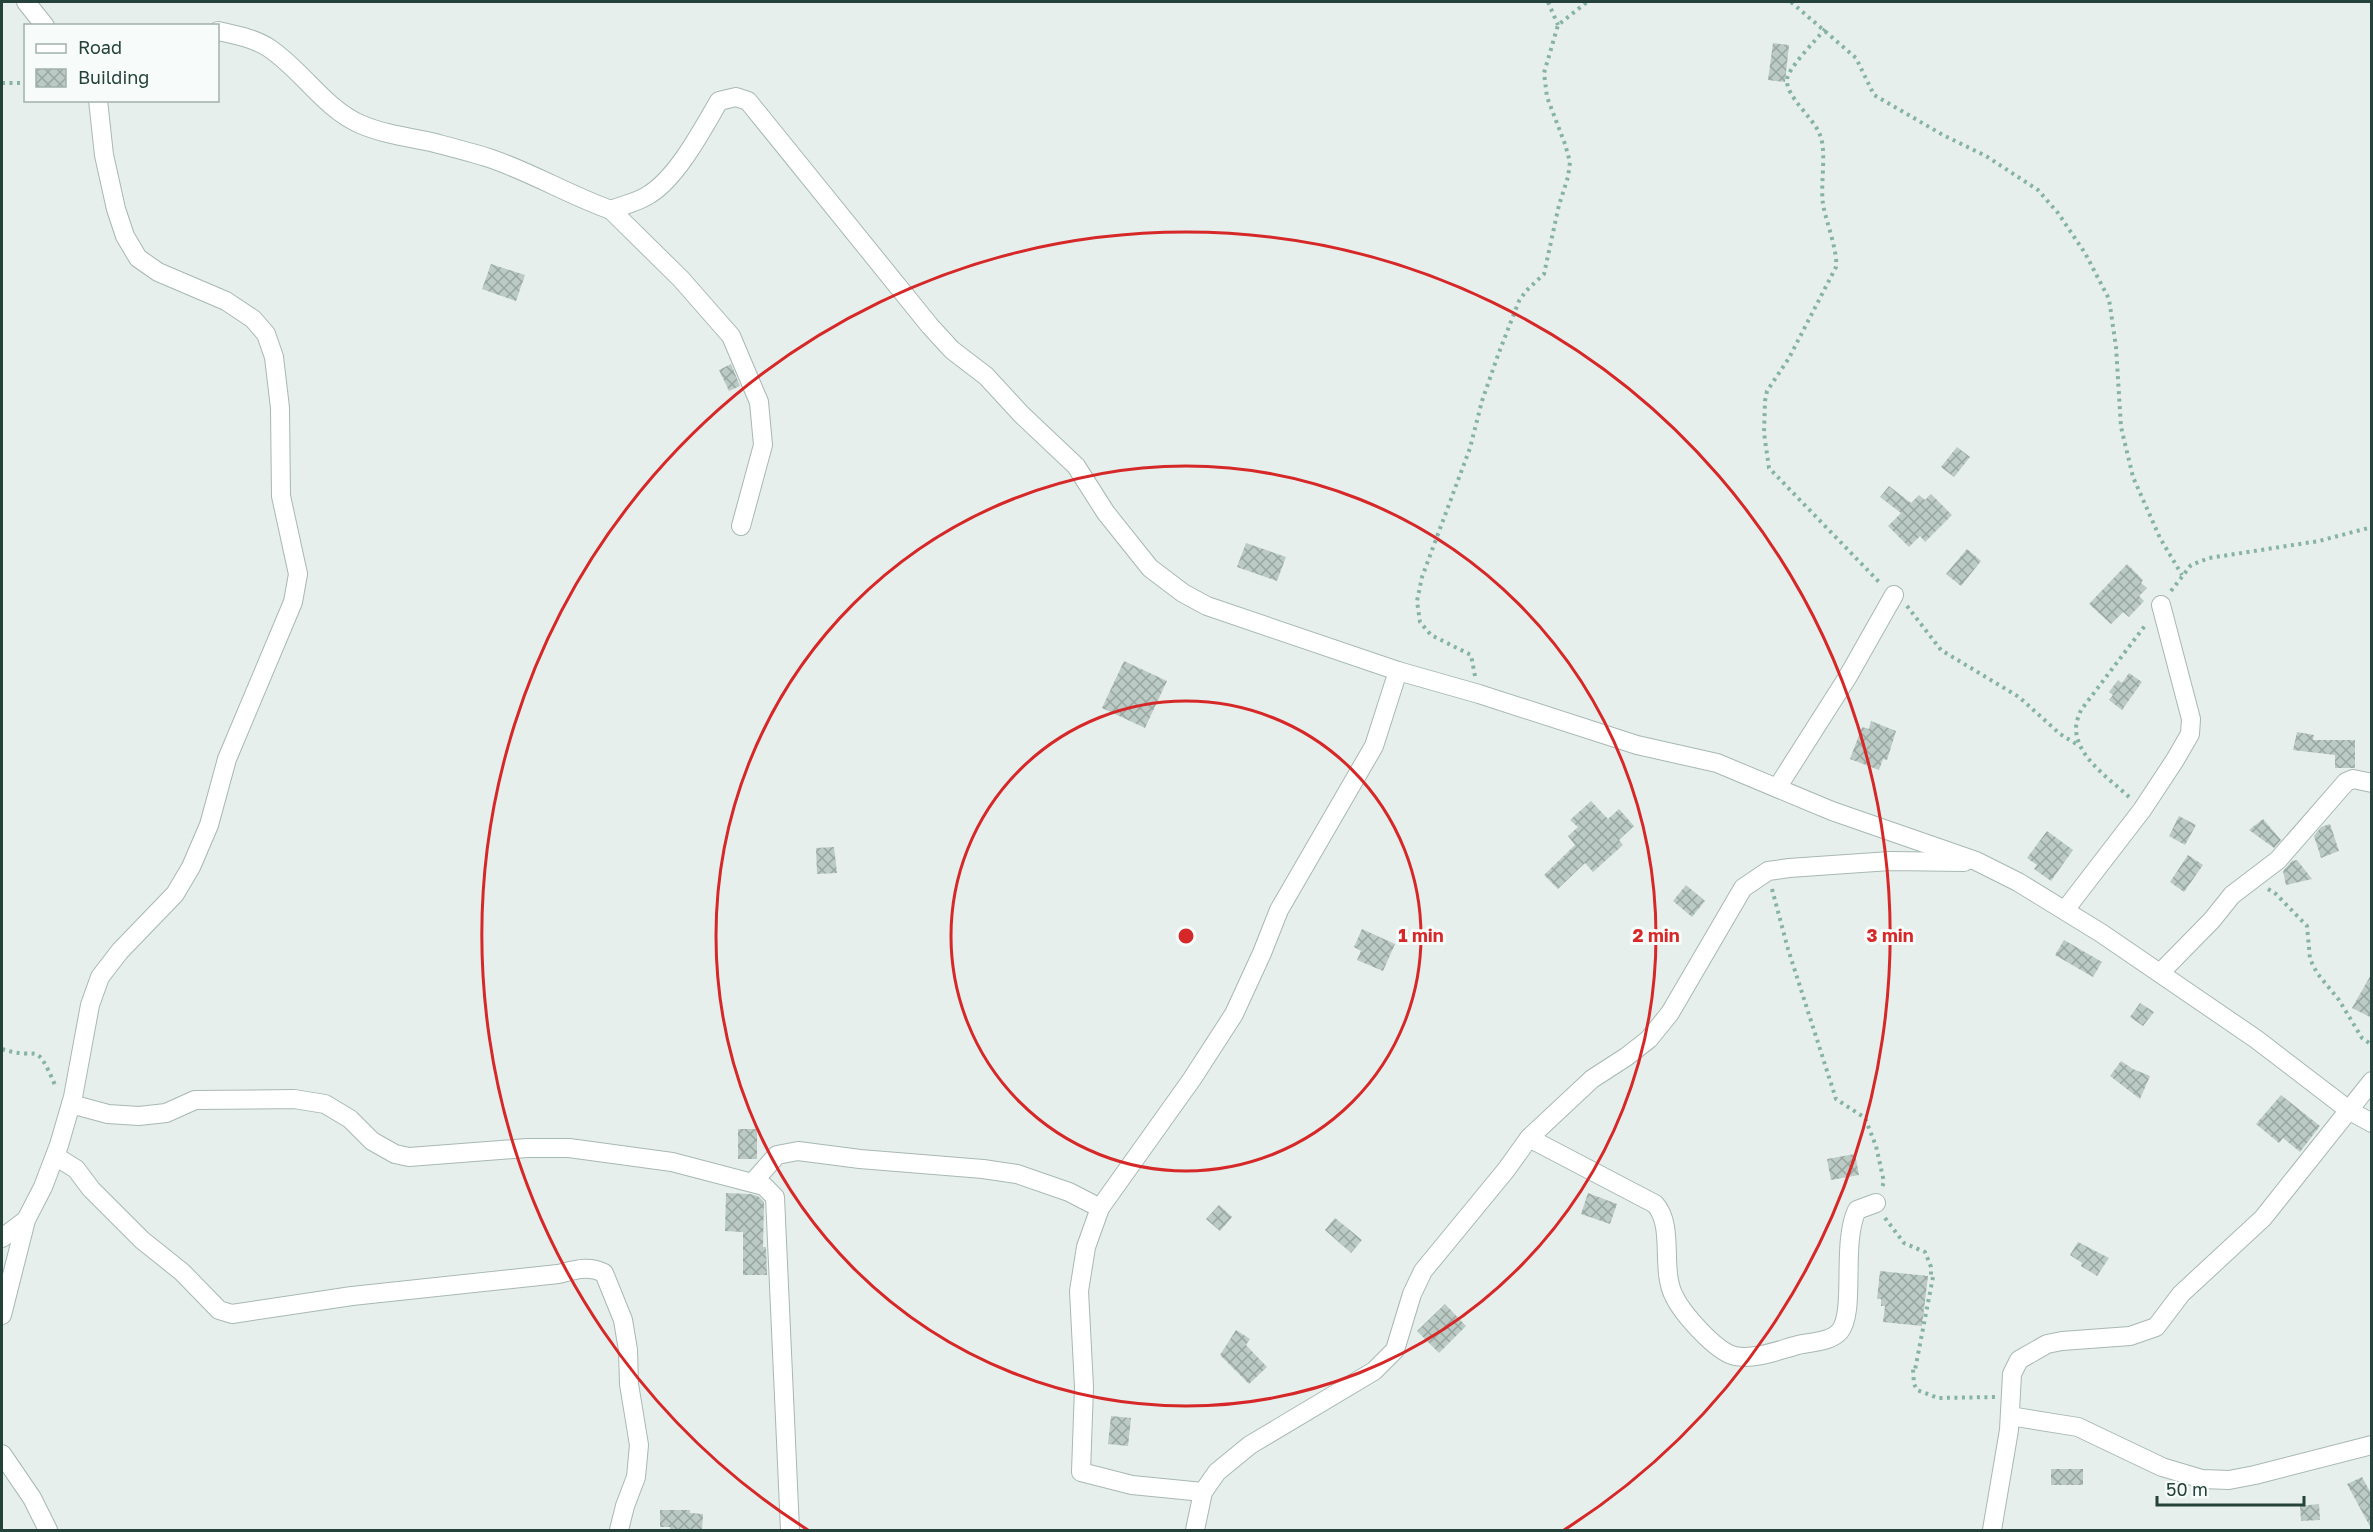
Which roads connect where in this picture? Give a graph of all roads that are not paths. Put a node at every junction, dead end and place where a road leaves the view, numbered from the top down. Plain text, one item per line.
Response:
1 (26, 2) edge
2 (43, 24) edge
3 (219, 31) edge
4 (98, 102) edge
5 (611, 210) junction
6 (741, 526) dead end
7 (1894, 595) road end
8 (2161, 605) dead end
9 (1398, 671) junction
10 (2372, 783) edge
11 (1777, 788) junction
12 (1976, 861) junction
13 (2065, 910) junction
14 (2160, 973) junction
15 (2372, 1081) edge
16 (72, 1101) junction
17 (2350, 1111) junction
18 (2372, 1123) edge
19 (1529, 1138) junction
20 (55, 1156) junction
21 (754, 1181) junction
22 (1876, 1203) road end
23 (1100, 1208) junction
24 (26, 1220) junction
25 (2, 1238) edge
26 (2, 1314) edge
27 (2010, 1416) junction
28 (2372, 1445) edge
29 (2, 1454) edge
30 (1203, 1492) junction
31 (48, 1530) edge
32 (619, 1530) edge
33 (790, 1530) edge
34 (1195, 1530) edge
35 (1992, 1530) edge

1 - 2 street
3 - 5 street
4 - 16 street
5 - 6 street
5 - 9 street
7 - 11 street
8 - 13 street
9 - 11 street
9 - 23 street
10 - 14 street
11 - 12 street
12 - 13 street
12 - 19 street
13 - 14 street
14 - 17 street
15 - 17 street
16 - 20 street
16 - 21 street
17 - 18 street
17 - 27 street
19 - 22 street
19 - 30 street
20 - 24 street
20 - 32 street
21 - 23 street
21 - 33 street
23 - 30 street
24 - 25 street
24 - 26 street
27 - 28 street
27 - 35 street
29 - 31 street
30 - 34 street

